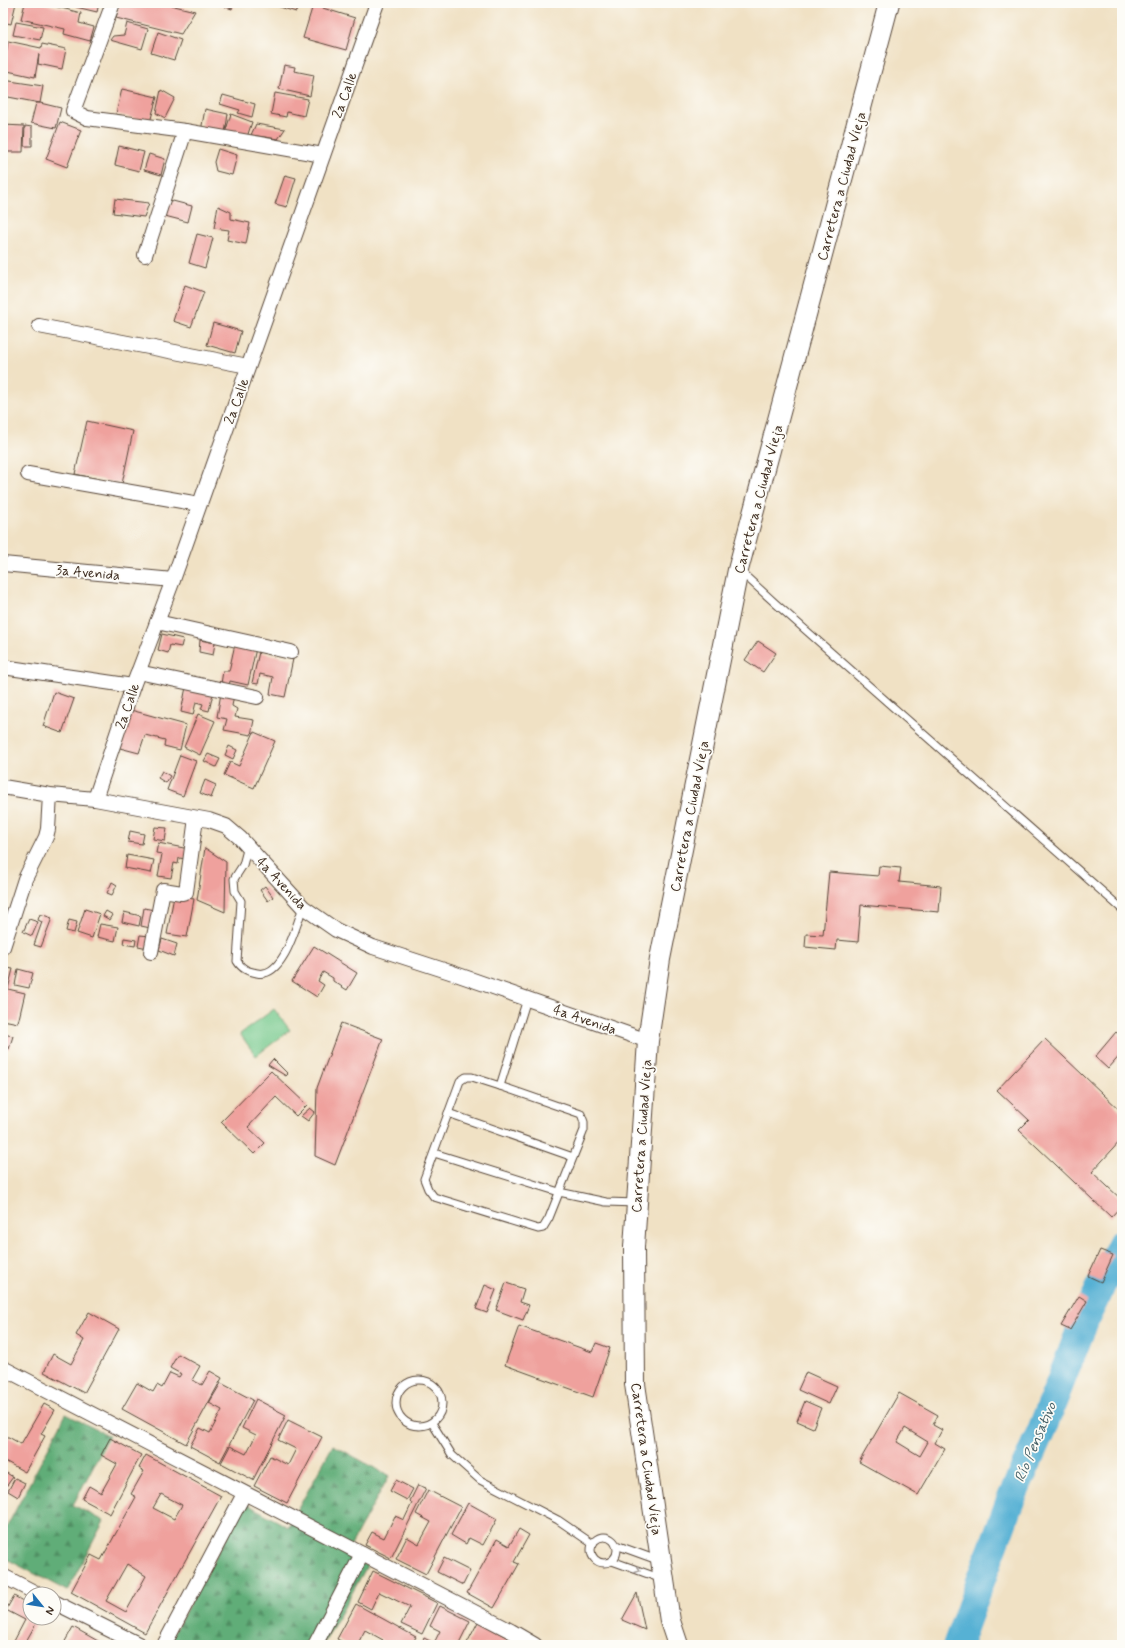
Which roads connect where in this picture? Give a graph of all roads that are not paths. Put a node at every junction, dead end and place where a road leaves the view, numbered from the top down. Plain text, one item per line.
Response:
1 (113, 3) edge
2 (377, 3) edge
3 (889, 3) edge
4 (185, 131) junction
5 (323, 155) junction
6 (145, 255) dead end
7 (39, 326) dead end
8 (248, 366) junction
9 (28, 474) dead end
10 (199, 504) junction
11 (3, 564) edge
12 (738, 570) junction
13 (173, 580) junction
14 (157, 622) junction
15 (291, 652) dead end
16 (3, 667) edge
17 (138, 672) junction
18 (133, 686) junction
19 (257, 697) dead end
20 (3, 787) edge
21 (50, 795) junction
22 (95, 799) junction
23 (196, 818) junction
24 (248, 846) junction
25 (303, 907) junction
26 (1122, 909) edge
27 (3, 947) edge
28 (151, 952) dead end
29 (528, 999) junction
30 (648, 1041) junction
31 (500, 1086) junction
32 (448, 1113) junction
33 (434, 1153) junction
34 (573, 1157) junction
35 (559, 1192) junction
36 (637, 1203) junction
37 (3, 1368) edge
38 (432, 1423) junction
39 (244, 1494) junction
40 (593, 1544) junction
41 (616, 1545) junction
42 (362, 1554) junction
43 (612, 1560) junction
44 (663, 1571) junction
45 (3, 1576) edge
46 (22, 1586) edge
47 (62, 1606) edge
48 (140, 1645) edge
49 (164, 1645) edge
50 (314, 1645) edge
51 (535, 1645) edge
52 (678, 1645) edge

1 - 4 street
2 - 5 street, 2a Calle
3 - 12 main road, Carretera a Ciudad Vieja
4 - 5 street
4 - 6 street
5 - 8 street, 2a Calle
7 - 8 street
8 - 10 street, 2a Calle
9 - 10 street
10 - 13 street, 2a Calle
11 - 13 street, 3a Avenida
12 - 26 lane
12 - 30 main road, Carretera a Ciudad Vieja
13 - 14 street, 2a Calle
14 - 15 street
14 - 17 street, 2a Calle
16 - 18 street
17 - 18 street, 2a Calle
17 - 19 street
18 - 22 street, 2a Calle
20 - 21 street, 4a Avenida
21 - 22 street, 4a Avenida
21 - 27 street
22 - 23 street, 4a Avenida
23 - 24 street, 4a Avenida
23 - 28 street
24 - 25 street, 4a Avenida
24 - 25 lane
25 - 29 street, 4a Avenida
29 - 30 street, 4a Avenida
29 - 31 lane
30 - 36 main road, Carretera a Ciudad Vieja
31 - 32 lane
31 - 34 lane
32 - 33 lane
32 - 34 lane
33 - 35 lane
33 - 35 lane
34 - 35 lane
35 - 36 lane
36 - 44 main road, Carretera a Ciudad Vieja
37 - 39 street
38 - 38 lane
38 - 40 lane
39 - 42 street
39 - 49 street
40 - 41 lane
40 - 43 lane
41 - 43 lane
41 - 44 lane
42 - 50 street
42 - 51 street
43 -> 44 lane
44 - 52 main road, Carretera a Ciudad Vieja
45 - 46 street
47 - 48 street

